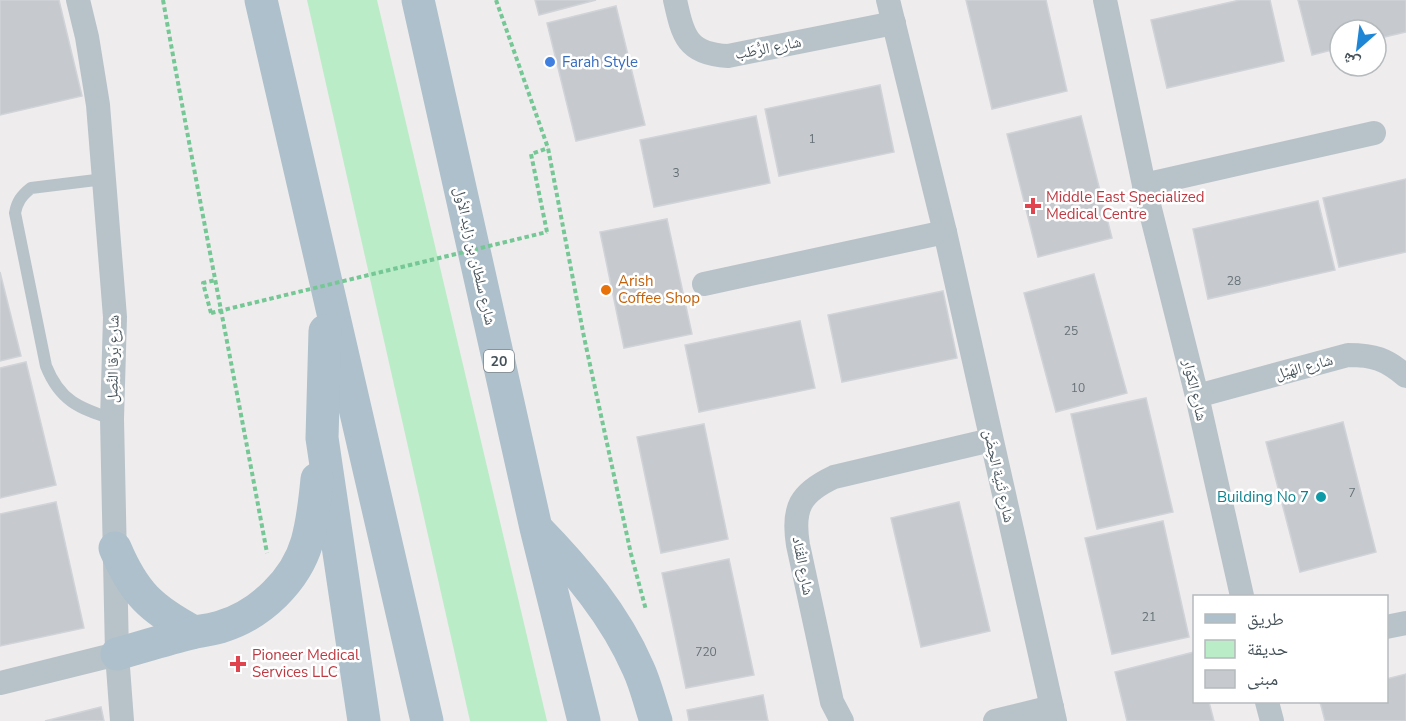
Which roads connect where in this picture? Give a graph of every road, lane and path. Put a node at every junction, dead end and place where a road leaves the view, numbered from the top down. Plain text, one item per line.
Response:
1 (78, 0) edge
2 (162, 0) edge
3 (261, 0) edge
4 (418, 0) edge
5 (496, 0) edge
6 (675, 0) edge
7 (1105, 0) edge
8 (891, 12) edge
9 (1374, 133) dead end
10 (548, 148) junction
11 (104, 179) junction
12 (1144, 185) junction
13 (945, 232) junction
14 (216, 280) junction
15 (326, 284) junction
16 (704, 284) dead end
17 (1406, 376) edge
18 (1197, 396) junction
19 (112, 419) junction
20 (322, 438) junction
21 (991, 440) junction
22 (536, 528) junction
23 (115, 548) junction
24 (274, 595) junction
25 (1242, 595) edge
26 (647, 616) dead end
27 (1406, 623) edge
28 (1388, 627) edge
29 (194, 632) junction
30 (117, 654) junction
31 (0, 683) edge
32 (1267, 703) edge
33 (1053, 714) edge
34 (122, 721) edge
35 (364, 721) edge
36 (426, 721) edge
37 (584, 721) edge
38 (656, 721) edge
39 (842, 721) edge
40 (995, 721) edge
41 (1272, 721) edge

1 - 11 street, شارع بَرقا النِّصِل
2 - 14 path
3 - 15 main road
4 - 22 main road, شارع سلطان بن زايد الأول / 20
5 - 10 path
6 - 8 street, شارع الرُّطَب
7 - 12 street, شارع الكوَار
8 - 13 street, شارع ثَنية الحِضَن
9 - 12 street
10 - 14 path, bridge
10 - 26 path
11 - 19 street, شارع بَرقا النِّصِل
11 - 19 lane
12 - 18 street, شارع الكوَار
13 - 16 street
13 - 21 street, شارع ثَنية الحِضَن
14 - 24 path
15 - 20 main road
15 - 36 main road
17 - 18 street, شارع الهَيْل
18 - 25 street, شارع الكوَار
19 - 23 street, شارع بَرقا النِّصِل
20 - 24 main road
20 - 35 main road
21 - 33 street, شارع ثَنية الحِضَن
21 - 39 street, شارع القْنَاد
22 - 37 main road, شارع سلطان بن زايد الأول / 20
22 - 38 main road
23 - 29 main road
23 - 30 street, شارع بَرقا النِّصِل
24 - 29 main road
27 - 28 street
29 - 30 main road
30 - 31 street
30 - 34 street, شارع بَرقا النِّصِل
32 - 41 street
33 - 40 street

